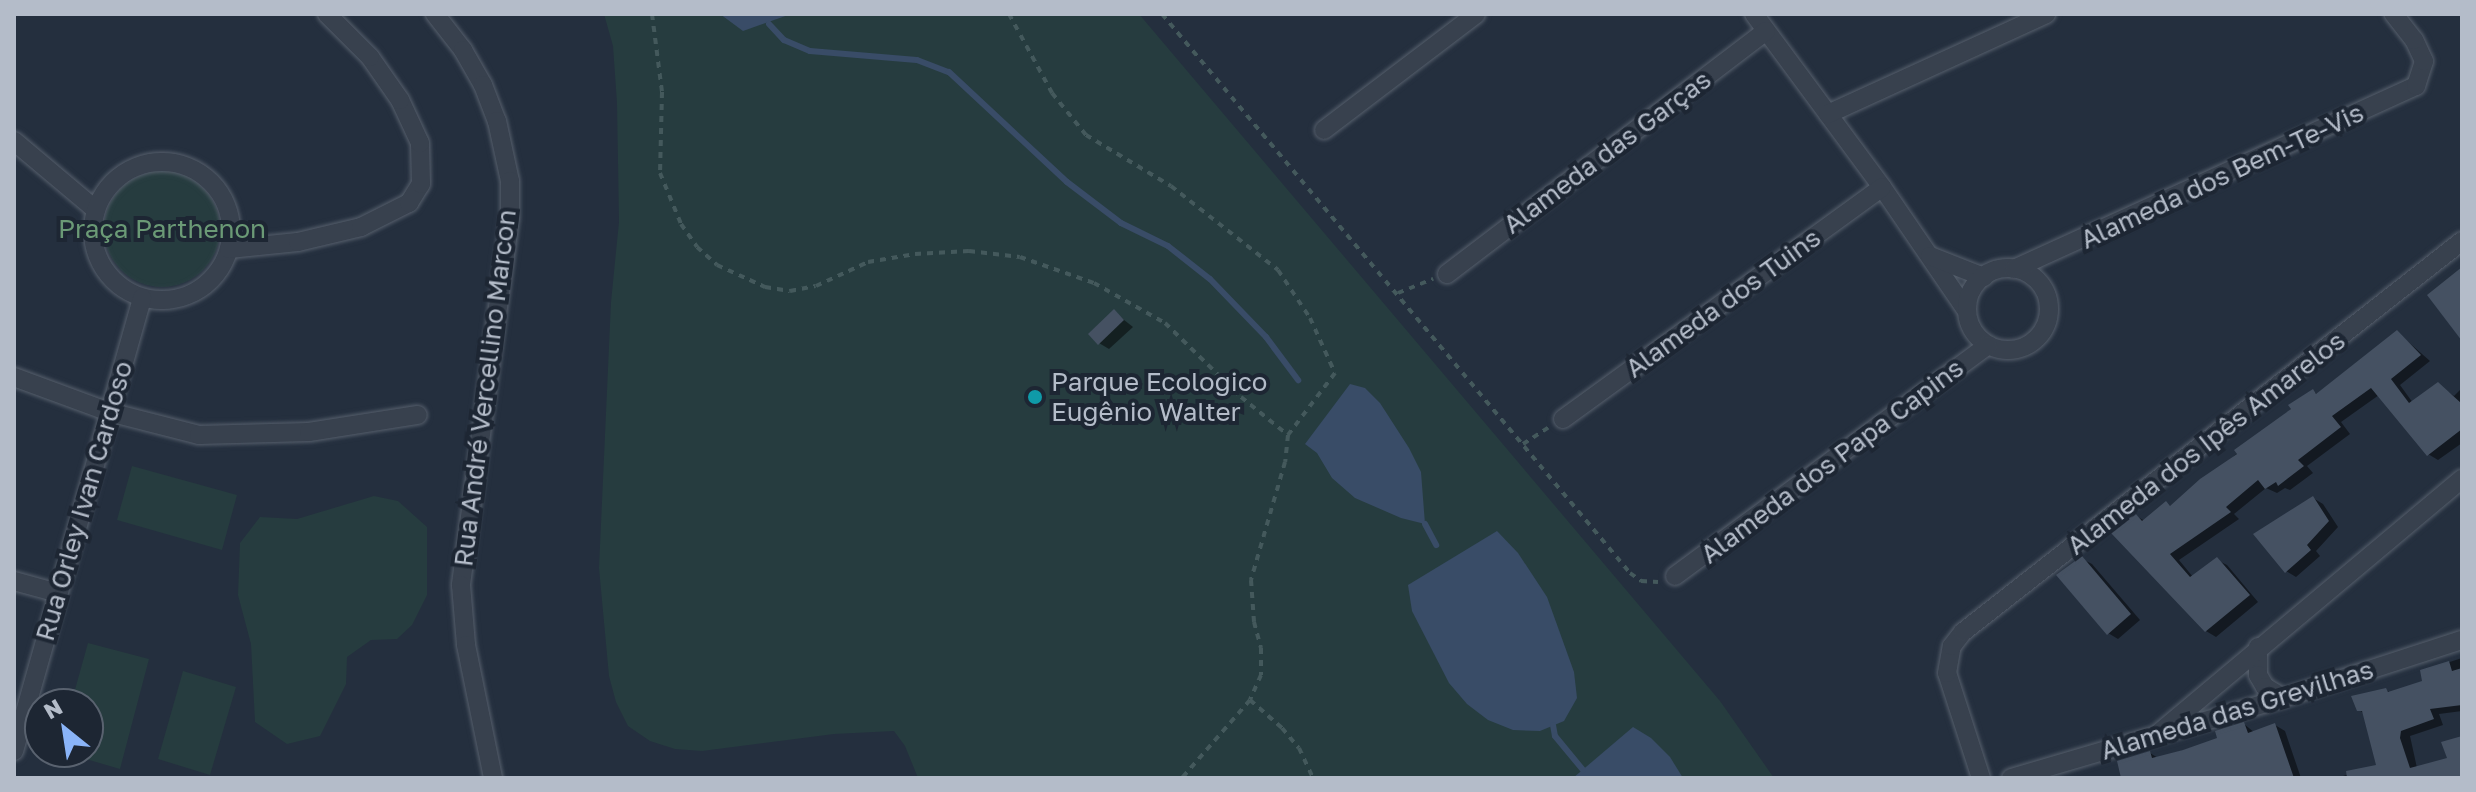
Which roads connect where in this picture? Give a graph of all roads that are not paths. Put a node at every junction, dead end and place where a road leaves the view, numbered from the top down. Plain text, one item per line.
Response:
1 (327, 14) edge
2 (435, 14) edge
3 (1476, 14) edge
4 (1754, 14) edge
5 (2046, 14) edge
6 (2394, 14) edge
7 (1766, 31) junction
8 (1828, 114) junction
9 (1324, 130) dead end
10 (14, 141) edge
11 (1882, 187) junction
12 (96, 210) junction
13 (2462, 241) edge
14 (229, 249) junction
15 (1930, 256) junction
16 (2014, 269) junction
17 (1447, 274) road end
18 (1984, 277) junction
19 (142, 298) junction
20 (1965, 308) junction
21 (1988, 345) junction
22 (14, 377) edge
23 (109, 412) junction
24 (418, 415) dead end
25 (1563, 419) road end
26 (2462, 479) edge
27 (1675, 576) road end
28 (14, 581) edge
29 (58, 593) junction
30 (2462, 640) edge
31 (2258, 647) junction
32 (2283, 698) junction
33 (2154, 737) junction
34 (14, 751) edge
35 (493, 778) edge
36 (1981, 778) edge
37 (2011, 778) edge

1 - 14 street
2 - 35 street, Rua André Vercellino Marcon
3 - 9 street
4 - 7 street
5 - 8 street
6 - 16 street, Alameda dos Bem-Te-Vis
7 - 8 street
7 - 17 street, Alameda das Garças
8 - 11 street
10 - 12 street
11 - 15 street
11 - 25 street, Alameda dos Tuins
12 - 14 street
12 - 19 street
13 - 36 street, Alameda dos Ipês Amarelos
14 - 19 street
15 - 18 street
15 - 20 street
16 - 18 street
16 - 21 street
18 - 20 street
19 - 23 street, Rua Orley Ivan Cardoso
20 - 21 street
21 - 27 street, Alameda dos Papa Capins
22 - 23 street
23 - 24 street
23 - 29 street, Rua Orley Ivan Cardoso
26 - 31 street
28 - 29 street
29 - 34 street, Rua Orley Ivan Cardoso
30 - 32 street, Alameda das Grevilhas
31 - 32 street
31 - 33 street
32 - 33 street, Alameda das Grevilhas
33 - 37 street, Alameda das Grevilhas

